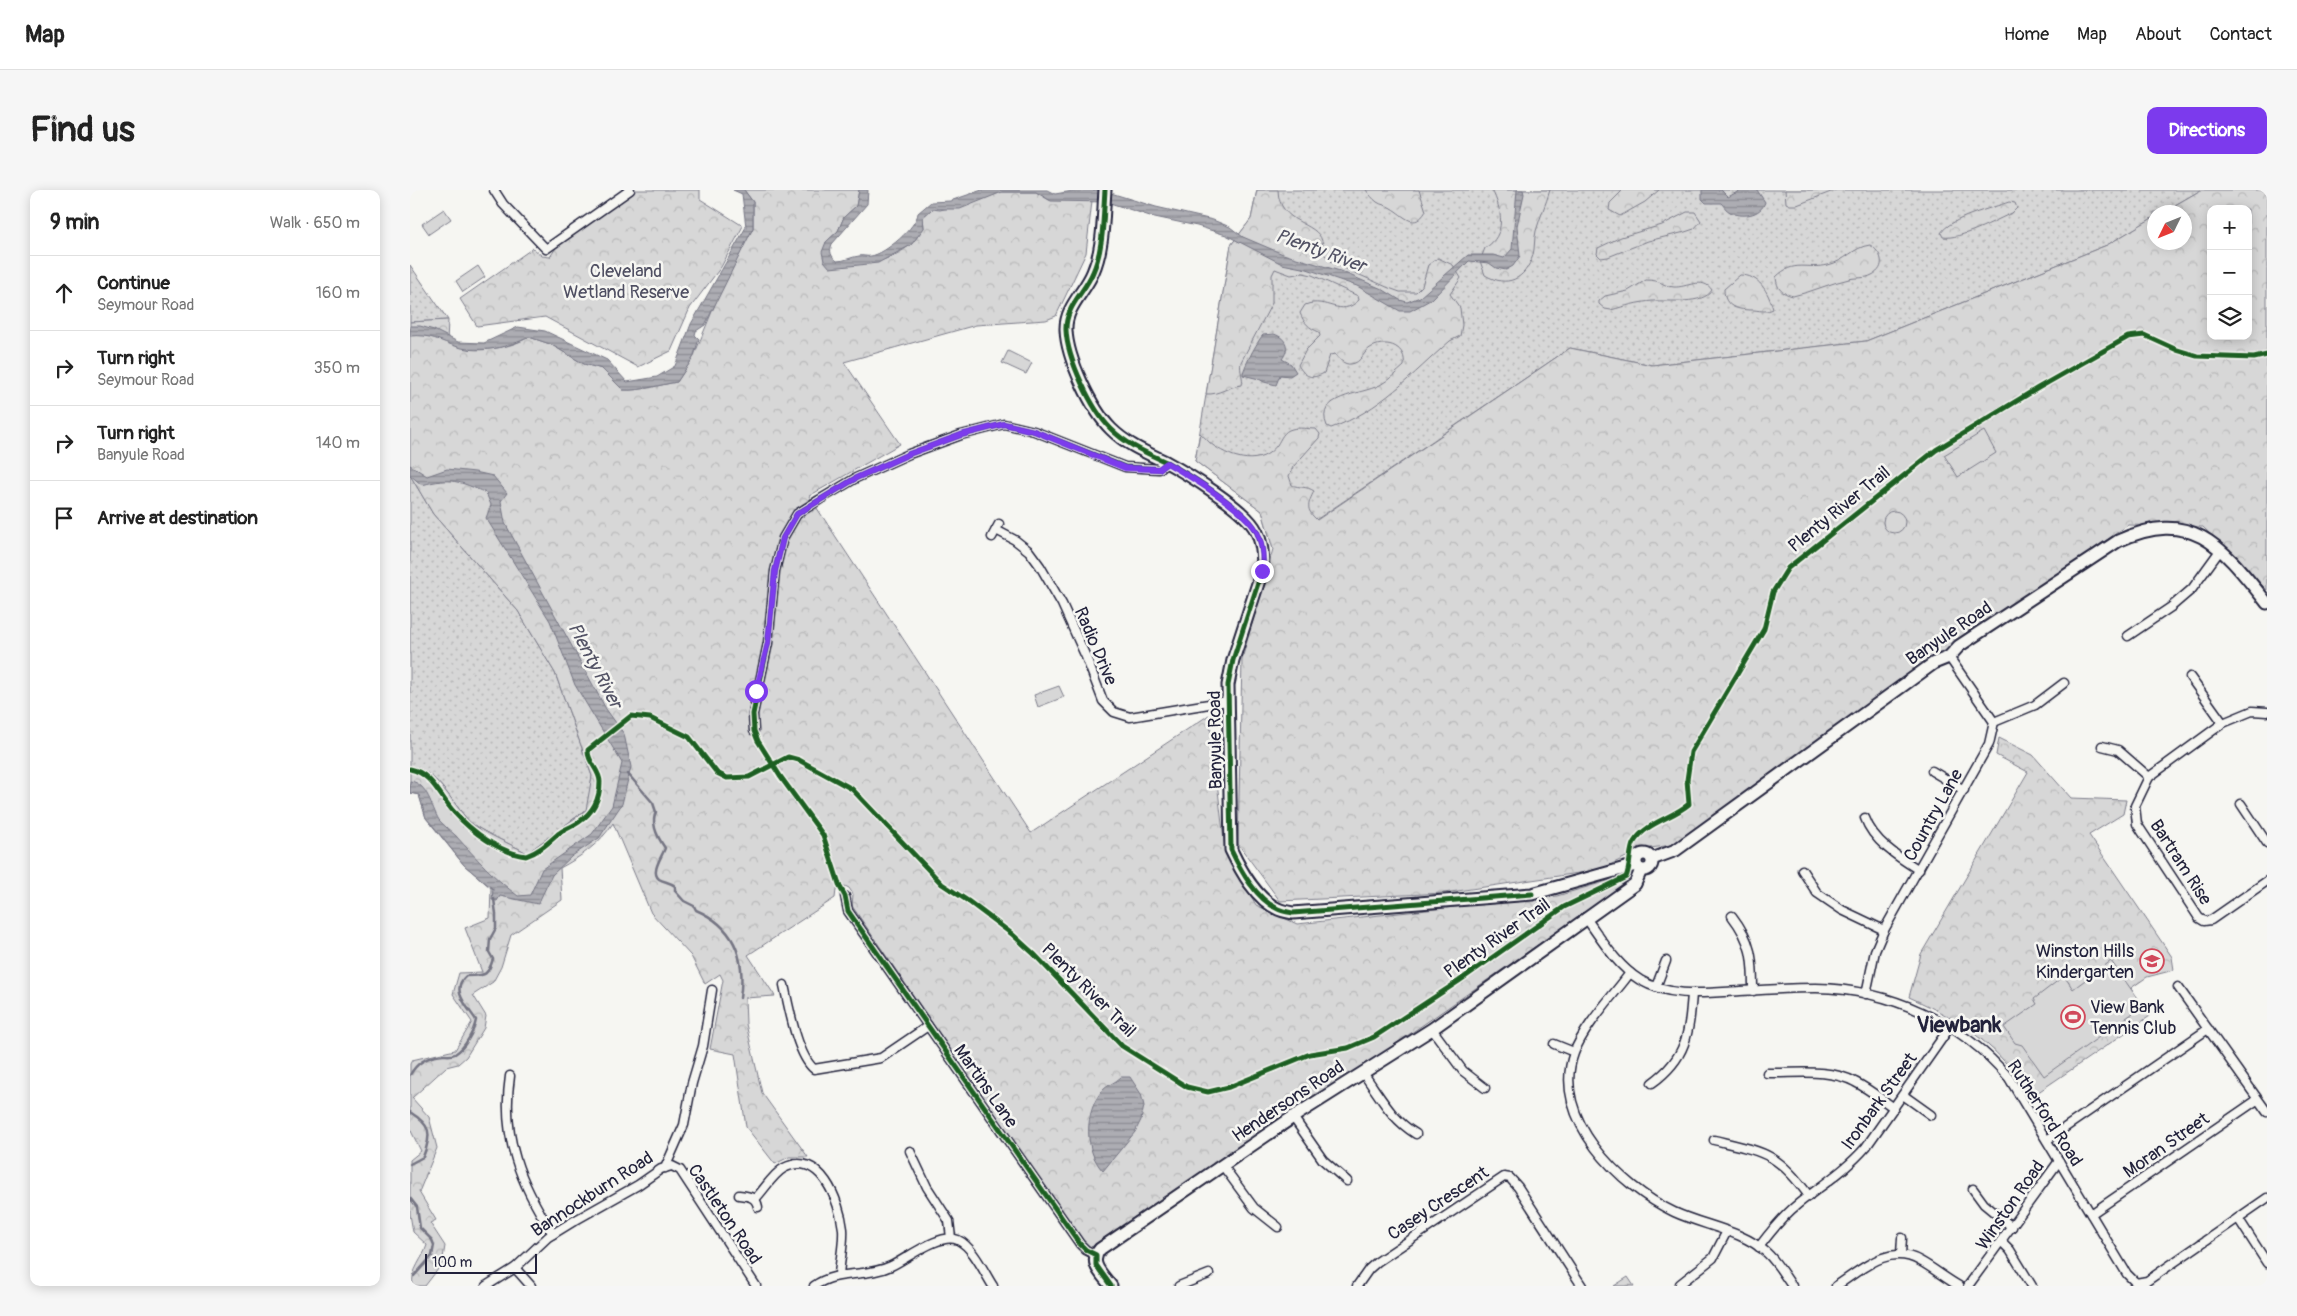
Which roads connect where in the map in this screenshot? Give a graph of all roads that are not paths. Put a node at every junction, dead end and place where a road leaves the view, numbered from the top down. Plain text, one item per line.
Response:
1 (494, 190) edge
2 (630, 190) edge
3 (1105, 190) edge
4 (1167, 463) junction
5 (996, 530) dead end
6 (2221, 549) junction
7 (2267, 603) edge
8 (2128, 636) dead end
9 (1949, 657) junction
10 (2190, 677) dead end
11 (2064, 683) dead end
12 (1227, 701) junction
13 (2267, 712) edge
14 (1994, 722) junction
15 (2223, 724) junction
16 (754, 731) dead end
17 (2102, 746) dead end
18 (1932, 771) dead end
19 (2149, 777) junction
20 (1964, 790) junction
21 (2241, 804) dead end
22 (1865, 818) dead end
23 (2267, 843) edge
24 (1652, 859) joint
25 (1638, 868) junction
26 (1802, 870) dead end
27 (1919, 870) junction
28 (2267, 881) edge
29 (845, 896) dead end
30 (1732, 916) dead end
31 (1586, 918) junction
32 (1884, 930) junction
33 (1666, 961) dead end
34 (1630, 973) junction
35 (784, 985) dead end
36 (1656, 987) junction
37 (2178, 987) dead end
38 (712, 990) dead end
39 (1754, 991) junction
40 (1692, 994) junction
41 (1866, 994) junction
42 (928, 1026) junction
43 (1950, 1027) junction
44 (1432, 1029) junction
45 (2208, 1029) junction
46 (1554, 1044) dead end
47 (1574, 1052) junction
48 (1363, 1073) junction
49 (1767, 1073) dead end
50 (510, 1076) dead end
51 (1652, 1083) dead end
52 (1485, 1088) dead end
53 (1903, 1095) junction
54 (2257, 1100) junction
55 (1894, 1108) junction
56 (2267, 1112) edge
57 (1931, 1115) dead end
58 (1293, 1117) junction
59 (1416, 1134) dead end
60 (1714, 1140) dead end
61 (2047, 1140) junction
62 (910, 1151) dead end
63 (2059, 1161) junction
64 (1223, 1166) junction
65 (665, 1168) junction
66 (1347, 1181) dead end
67 (1973, 1189) dead end
68 (739, 1196) dead end
69 (1809, 1196) junction
70 (2267, 1198) edge
71 (2091, 1214) junction
72 (2238, 1218) junction
73 (1278, 1226) dead end
74 (2012, 1227) junction
75 (1727, 1231) junction
76 (552, 1234) junction
77 (951, 1238) junction
78 (1902, 1238) dead end
79 (2002, 1242) junction
80 (1759, 1247) junction
81 (1901, 1254) junction
82 (1096, 1255) junction
83 (2267, 1263) edge
84 (1984, 1266) junction
85 (515, 1268) junction
86 (1209, 1274) dead end
87 (839, 1275) junction
88 (1943, 1277) junction
89 (1680, 1284) dead end
90 (486, 1286) edge
91 (531, 1286) edge
92 (756, 1286) edge
93 (814, 1286) edge
94 (993, 1286) edge
95 (1111, 1286) edge
96 (1179, 1286) edge
97 (1357, 1286) edge
98 (1582, 1286) edge
99 (1792, 1286) edge
100 (1836, 1286) edge
101 (1954, 1286) edge
102 (1959, 1286) edge
103 (1968, 1286) edge
104 (1972, 1286) edge
105 (2032, 1286) edge

1 - 2 street
3 - 4 street, Banyule Road
4 - 12 street, Banyule Road
4 - 16 street
5 - 12 street, Radio Drive
6 - 7 street, Banyule Road
6 - 8 street
6 - 9 street, Banyule Road
9 - 14 street
9 - 24 street, Banyule Road
10 - 15 street
11 - 14 street
12 - 25 street, Banyule Road
13 - 15 street, Bartram Rise
14 - 20 street, Country Lane
15 - 19 street, Bartram Rise
17 - 19 street
18 - 20 street
19 - 28 street, Bartram Rise
20 - 27 street, Country Lane
21 - 23 street
22 - 27 street
24 - 25 street, Hendersons Road
25 - 31 street, Hendersons Road
26 - 32 street
27 - 32 street, Country Lane
29 - 42 street, Martins Lane
30 - 39 street
31 - 34 street, Rutherford Road
31 - 44 street, Hendersons Road
32 - 41 street, Country Lane
33 - 36 street
34 - 36 street, Rutherford Road
34 - 47 street
35 - 42 street
36 - 40 street, Rutherford Road
37 - 45 street
38 - 65 street, Bannockburn Road
39 - 40 street, Rutherford Road
39 - 41 street, Rutherford Road
40 - 51 street
41 - 43 street, Rutherford Road
42 - 82 street, Martins Lane
43 - 53 street, Ironbark Street
43 - 61 street, Rutherford Road
44 - 48 street, Hendersons Road
44 - 52 street
45 - 54 street
45 - 61 street
46 - 47 street
47 - 75 street
48 - 58 street, Hendersons Road
48 - 59 street
49 - 55 street
50 - 76 street
53 - 55 street, Ironbark Street
53 - 57 street
54 - 56 street
54 - 71 street, Moran Street
55 - 69 street, Ironbark Street
58 - 64 street, Hendersons Road
58 - 66 street
60 - 69 street
61 - 63 street, Rutherford Road
62 - 77 street
63 - 71 street, Rutherford Road
63 - 74 street, Winston Road
64 - 73 street
64 - 82 street, Hendersons Road
65 - 76 street, Bannockburn Road
65 - 92 street, Castleton Road
67 - 74 street
68 - 87 street
69 - 80 street, Ironbark Street
70 - 72 street, Rutherford Road
71 - 72 street, Rutherford Road
72 - 83 street
74 - 79 street, Winston Road
75 - 80 street
75 - 89 street
76 - 85 street, Bannockburn Road
77 - 87 street
77 - 94 street
78 - 81 street
79 - 84 street, Winston Road
79 - 105 street
80 - 99 street
81 - 88 street
81 - 100 street
82 - 95 street, Martins Lane
84 - 103 street, Winston Road
84 - 104 street, Winston Road
85 - 90 street, Bannockburn Road
85 - 91 street
86 - 96 street
87 - 93 street
88 - 101 street
88 - 102 street
97 - 98 street, Casey Crescent

